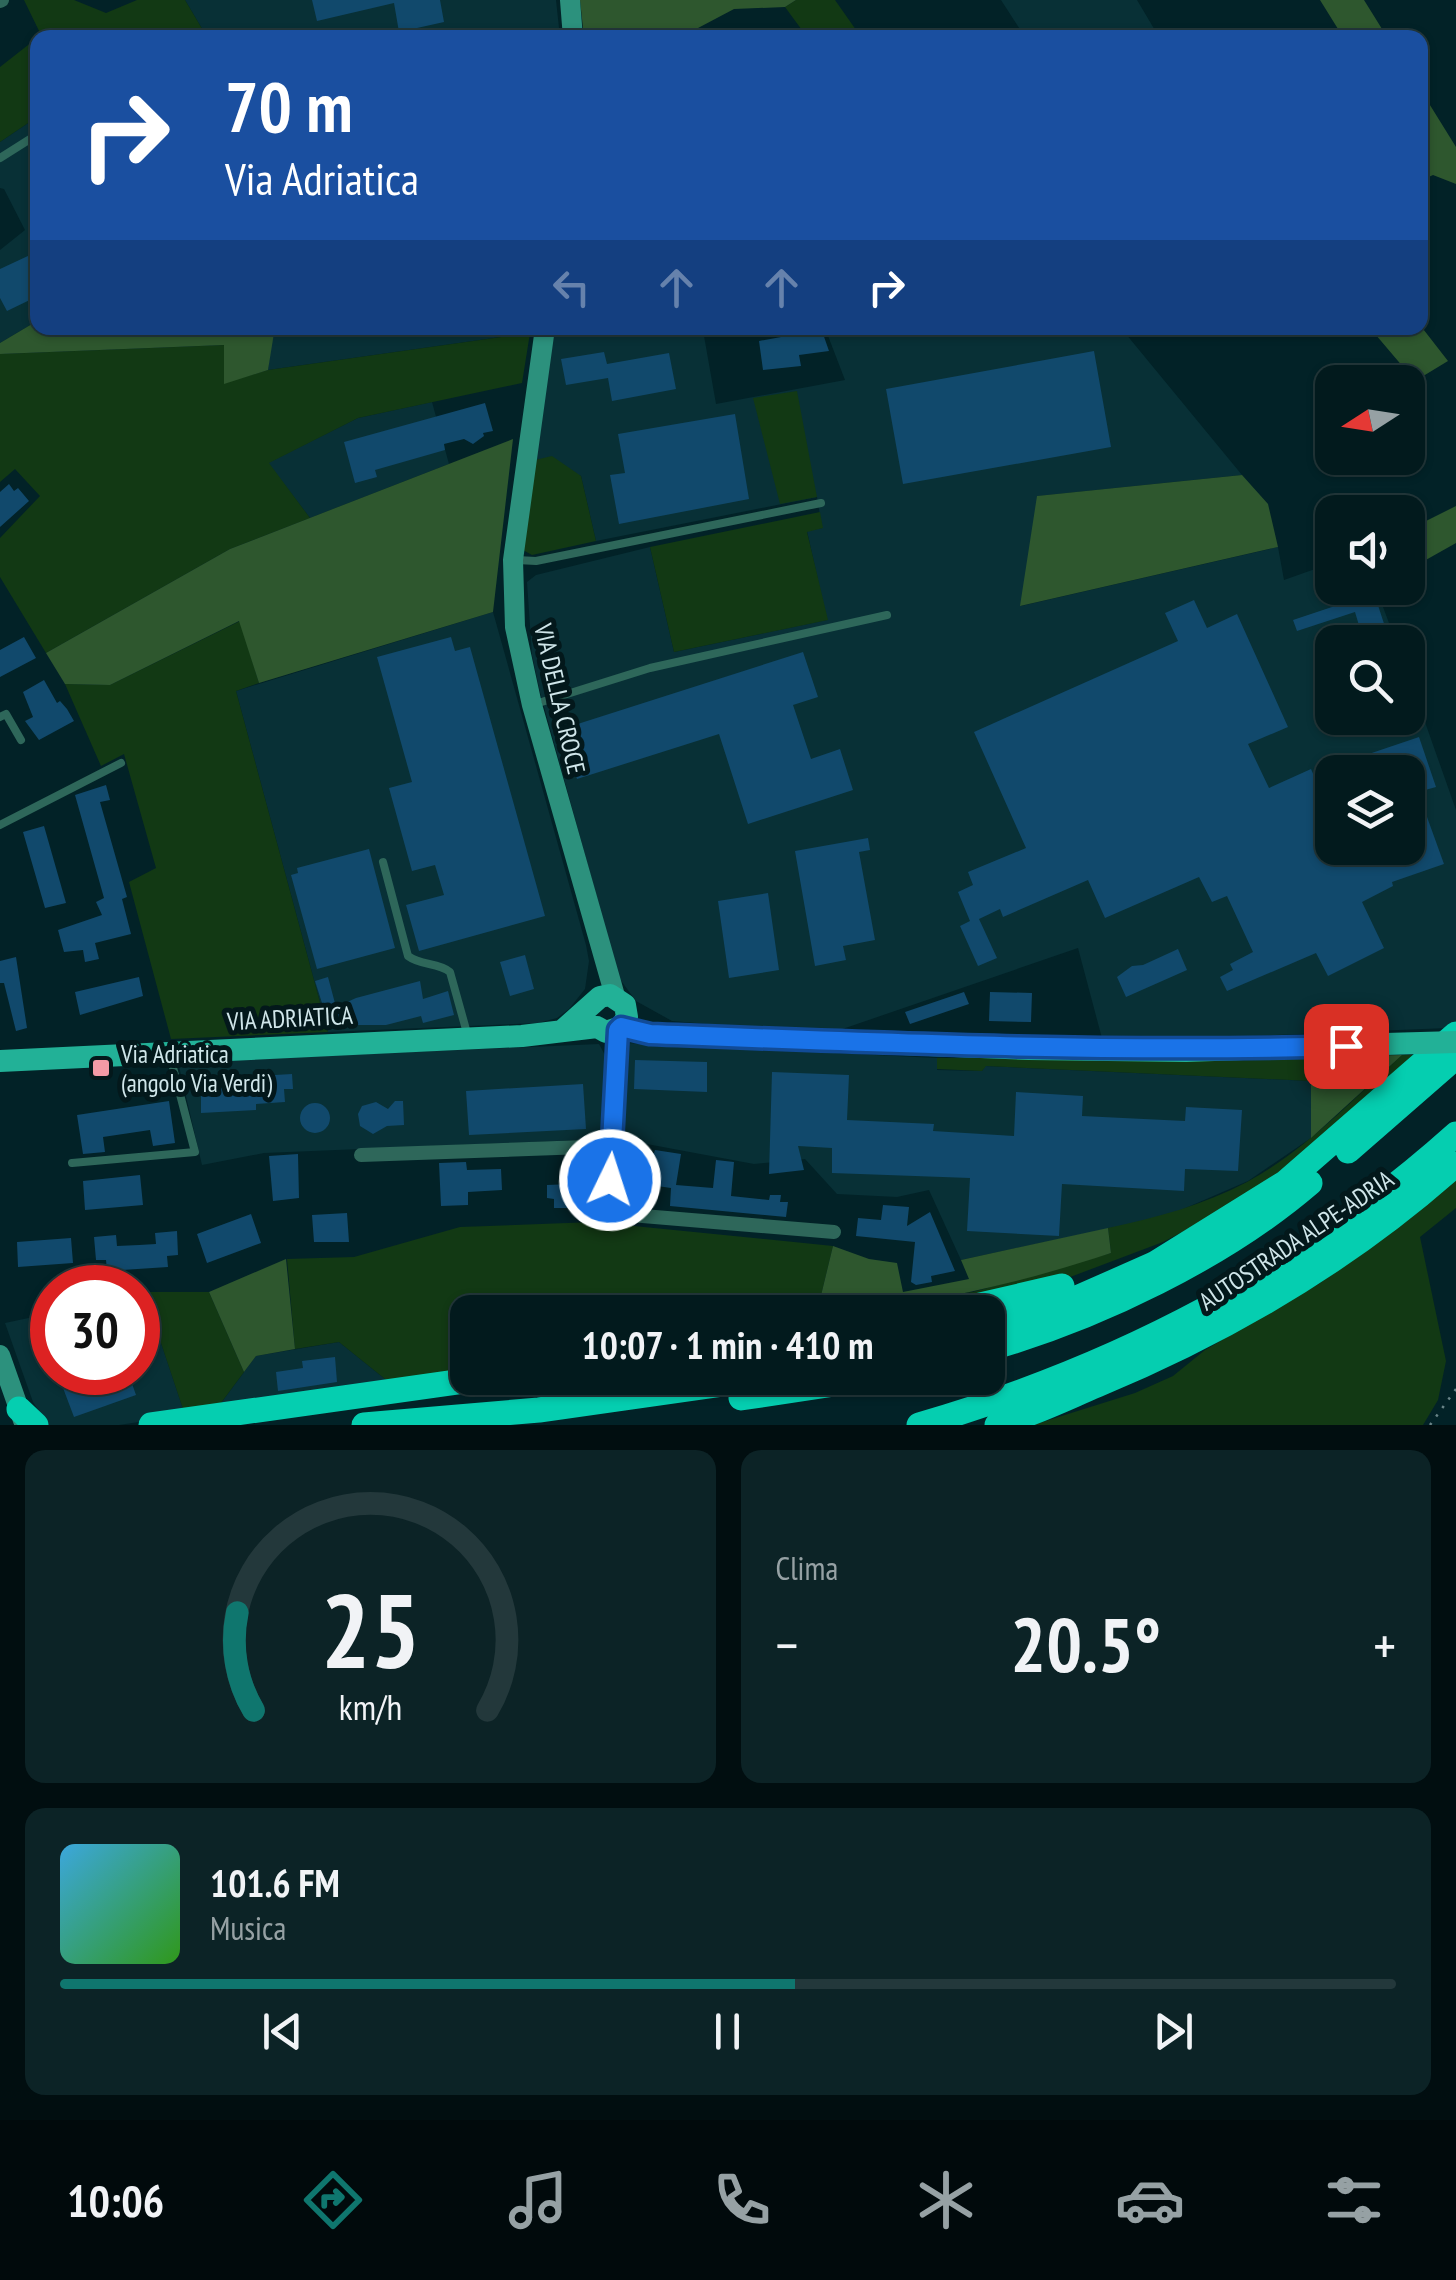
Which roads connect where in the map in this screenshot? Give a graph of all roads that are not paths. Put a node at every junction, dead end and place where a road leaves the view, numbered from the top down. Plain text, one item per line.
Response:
1 (570, 0) edge
2 (572, 30) edge
3 (30, 139) edge
4 (0, 158) edge
5 (543, 335) edge
6 (821, 503) dead end
7 (513, 560) junction
8 (887, 614) dead end
9 (532, 705) junction
10 (0, 717) edge
11 (20, 740) dead end
12 (121, 764) dead end
13 (0, 825) edge
14 (383, 862) dead end
15 (609, 1013) junction
16 (468, 1038) junction
17 (1456, 1038) edge
18 (169, 1052) junction
19 (1456, 1057) edge
20 (7, 1063) edge
21 (1456, 1134) edge
22 (613, 1146) junction
23 (361, 1155) dead end
24 (72, 1163) dead end
25 (1456, 1164) edge
26 (834, 1232) dead end
27 (1203, 1234) junction
28 (1005, 1301) edge
29 (1005, 1323) edge
30 (1005, 1343) edge
31 (0, 1355) edge
32 (450, 1383) edge
33 (645, 1395) edge
34 (754, 1395) edge
35 (24, 1421) edge
36 (151, 1425) edge
37 (364, 1425) edge
38 (543, 1425) edge
39 (919, 1425) edge
40 (997, 1425) edge

1 - 2 main road
3 - 4 lane
5 - 7 main road, VIA DELLA CROCE
6 - 7 lane
7 - 9 main road, VIA DELLA CROCE
8 - 9 lane
9 - 15 main road, VIA DELLA CROCE
10 - 11 lane
12 - 13 lane
14 - 16 lane
15 - 16 main road, VIA ADRIATICA
15 - 17 main road, VIA ADRIATICA, bridge
15 - 22 street, VIA DELLA CROCE
16 - 18 main road, VIA ADRIATICA
17 - 27 highway
18 - 20 main road, VIA ADRIATICA
18 - 24 lane
19 - 30 highway
21 - 39 highway, AUTOSTRADA ALPE-ADRIA
22 - 23 street
22 - 26 street, VIA DELLA CROCE
25 - 40 highway, AUTOSTRADA ALPE-ADRIA
27 - 28 highway
27 - 29 highway
31 - 35 main road
32 - 36 highway
33 - 37 highway
34 - 38 highway

